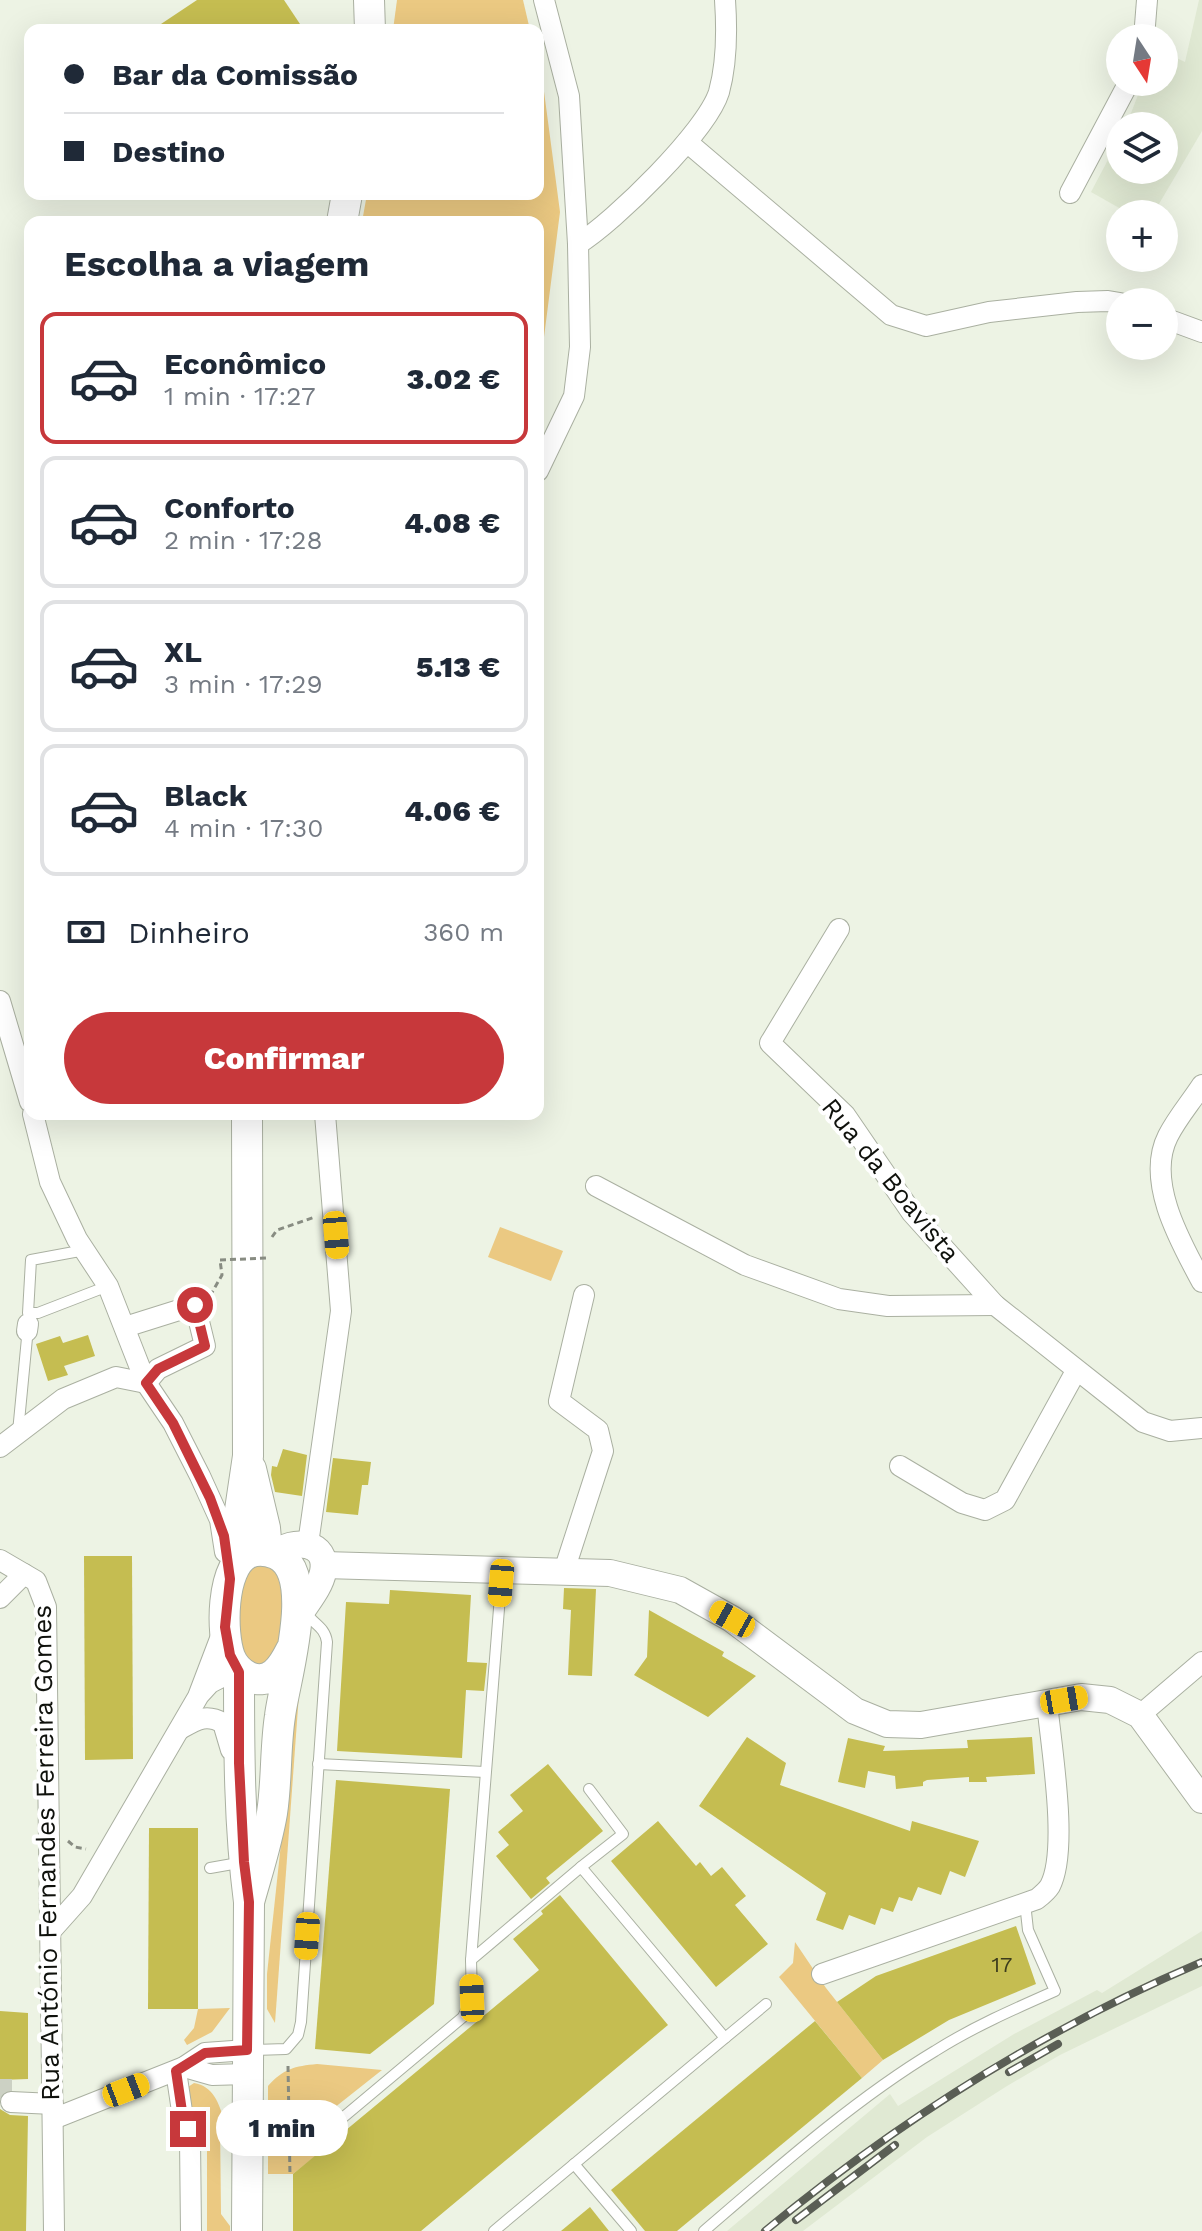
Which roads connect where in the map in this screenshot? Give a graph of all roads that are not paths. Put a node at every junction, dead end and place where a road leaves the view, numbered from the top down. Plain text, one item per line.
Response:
1 (369, 0) edge
2 (544, 0) edge
3 (1147, 0) edge
4 (728, 4) edge
5 (370, 24) edge
6 (1145, 24) edge
7 (1122, 96) edge
8 (687, 142) junction
9 (1070, 193) dead end
10 (578, 244) junction
11 (1106, 301) edge
12 (1178, 323) edge
13 (1202, 332) edge
14 (544, 458) edge
15 (839, 929) dead end
16 (0, 1001) edge
17 (24, 1082) edge
18 (1202, 1085) edge
19 (34, 1120) edge
20 (247, 1120) edge
21 (326, 1120) edge
22 (596, 1186) dead end
23 (85, 1250) junction
24 (1202, 1282) edge
25 (108, 1286) junction
26 (584, 1295) dead end
27 (995, 1305) junction
28 (125, 1327) junction
29 (27, 1331) dead end
30 (1076, 1371) junction
31 (146, 1383) junction
32 (1202, 1428) edge
33 (18, 1432) junction
34 (0, 1447) edge
35 (248, 1456) junction
36 (900, 1466) dead end
37 (200, 1476) junction
38 (240, 1498) junction
39 (288, 1548) junction
40 (0, 1560) edge
41 (502, 1569) junction
42 (564, 1571) junction
43 (233, 1572) junction
44 (24, 1574) junction
45 (0, 1598) edge
46 (301, 1611) junction
47 (225, 1627) junction
48 (291, 1650) junction
49 (1202, 1662) edge
50 (238, 1670) junction
51 (199, 1695) junction
52 (1047, 1703) junction
53 (1140, 1715) junction
54 (176, 1731) junction
55 (239, 1763) junction
56 (318, 1764) junction
57 (485, 1772) junction
58 (589, 1789) dead end
59 (1202, 1800) edge
60 (254, 1857) junction
61 (581, 1867) junction
62 (210, 1868) dead end
63 (1025, 1903) junction
64 (49, 1933) junction
65 (471, 1960) junction
66 (822, 1974) dead end
67 (766, 2004) dead end
68 (725, 2038) junction
69 (247, 2062) junction
70 (180, 2069) junction
71 (12, 2096) tunnel mouth
72 (53, 2104) junction
73 (322, 2135) road end
74 (574, 2164) junction
75 (54, 2231) edge
76 (191, 2231) edge
77 (247, 2231) edge
78 (494, 2231) edge
79 (631, 2231) edge
80 (704, 2231) edge

1 - 5 main road
2 - 10 street
3 - 6 street
4 - 8 street
7 - 9 street
8 - 10 street
8 - 11 street
10 - 14 street
12 - 13 street
15 - 27 street, Rua da Boavista
16 - 17 street
18 - 24 street
19 - 23 street
20 - 35 main road
21 - 39 street
22 - 27 street
23 - 25 street
23 - 25 lane
25 - 28 street
26 - 42 street
27 - 30 street, Rua da Boavista
28 - 31 street
28 - 31 street
29 - 33 lane
30 - 32 street, Rua da Boavista
30 - 36 street
31 - 33 street
31 - 37 street
33 - 34 street
35 - 38 main road
35 - 39 main road
37 - 38 street
37 - 43 street
38 - 39 street
38 - 43 main road
39 - 41 street
39 - 43 main road
39 - 46 main road
39 - 46 street
40 - 44 street, Rua António Fernandes Ferreira Gomes
41 - 42 street
41 - 57 lane
42 - 52 street
43 - 47 main road
44 - 45 street
44 - 64 street, Rua António Fernandes Ferreira Gomes
46 - 48 main road
46 - 56 lane
47 - 50 main road
47 - 51 street
48 - 50 main road
48 - 60 main road
49 - 53 street
50 - 51 street
50 - 55 main road
51 - 54 street
52 - 53 street
52 - 63 street
53 - 59 street
54 - 55 street
54 - 64 street
55 - 60 main road
56 - 57 lane
56 - 69 lane
57 - 65 lane
58 - 61 lane
60 - 62 lane
60 - 69 main road
61 - 65 lane
61 - 68 lane
63 - 66 street
63 - 80 lane
64 - 72 street, Rua António Fernandes Ferreira Gomes
65 - 73 lane
67 - 68 lane
68 - 74 lane
69 - 70 street, Rua António Fernandes Ferreira Gomes
69 - 77 main road
70 - 72 street, Rua António Fernandes Ferreira Gomes
70 - 76 street
71 - 72 street
72 - 75 street, Rua António Fernandes Ferreira Gomes
74 - 78 lane
74 - 79 lane

